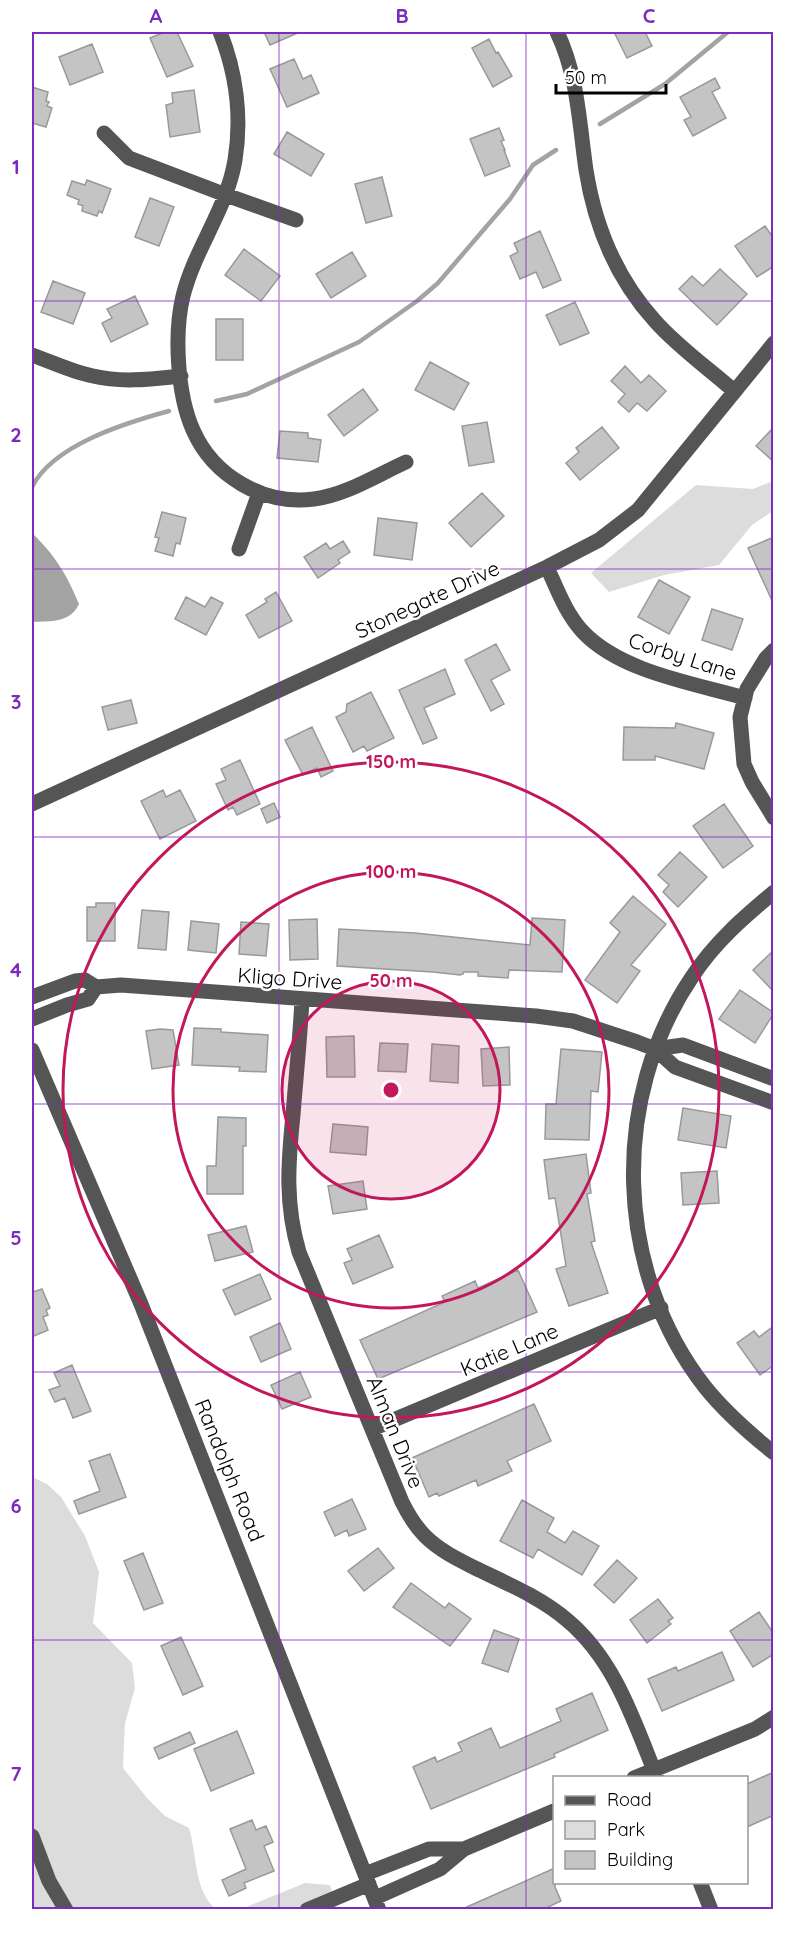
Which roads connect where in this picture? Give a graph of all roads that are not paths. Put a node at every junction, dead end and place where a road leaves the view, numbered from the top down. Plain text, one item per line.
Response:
1 (220, 32) edge
2 (557, 32) edge
3 (104, 132) dead end
4 (226, 195) junction
5 (296, 220) dead end
6 (774, 343) edge
7 (32, 355) edge
8 (181, 376) junction
9 (734, 391) junction
10 (406, 462) dead end
11 (259, 493) junction
12 (239, 549) dead end
13 (547, 567) junction
14 (774, 650) edge
15 (745, 698) junction
16 (32, 804) edge
17 (774, 818) edge
18 (774, 892) edge
19 (96, 987) junction
20 (32, 997) edge
21 (302, 1000) junction
22 (32, 1019) edge
23 (655, 1049) junction
24 (32, 1050) edge
25 (774, 1079) edge
26 (774, 1103) edge
27 (662, 1308) junction
28 (372, 1429) junction
29 (774, 1454) edge
30 (774, 1717) edge
31 (656, 1774) edge
32 (553, 1812) edge
33 (32, 1836) edge
34 (464, 1849) junction
35 (701, 1884) edge
36 (372, 1892) edge
37 (66, 1910) edge
38 (307, 1910) edge
39 (711, 1910) edge

1 - 4 street
2 - 9 street
3 - 4 street
4 - 5 street
4 - 8 street
6 - 9 street, Stonegate Drive
7 - 8 street
8 - 11 street
9 - 13 street, Stonegate Drive
10 - 11 street
11 - 12 street
13 - 15 street, Corby Lane
13 - 16 street, Stonegate Drive
14 - 15 street
15 - 17 street
18 - 23 street
19 - 20 street, Kligo Drive
19 - 21 street, Kligo Drive
19 - 22 street
21 - 23 street, Kligo Drive
21 - 28 street, Alman Drive
23 - 25 street, Kligo Drive
23 - 26 street, Kligo Drive
23 - 27 street
24 - 36 street, Randolph Road
27 - 28 street, Katie Lane
27 - 29 street
28 - 31 street, Alman Drive
30 - 31 street
32 - 34 street
33 - 37 street
34 - 36 street
34 - 36 street
35 - 39 street
36 - 38 street

